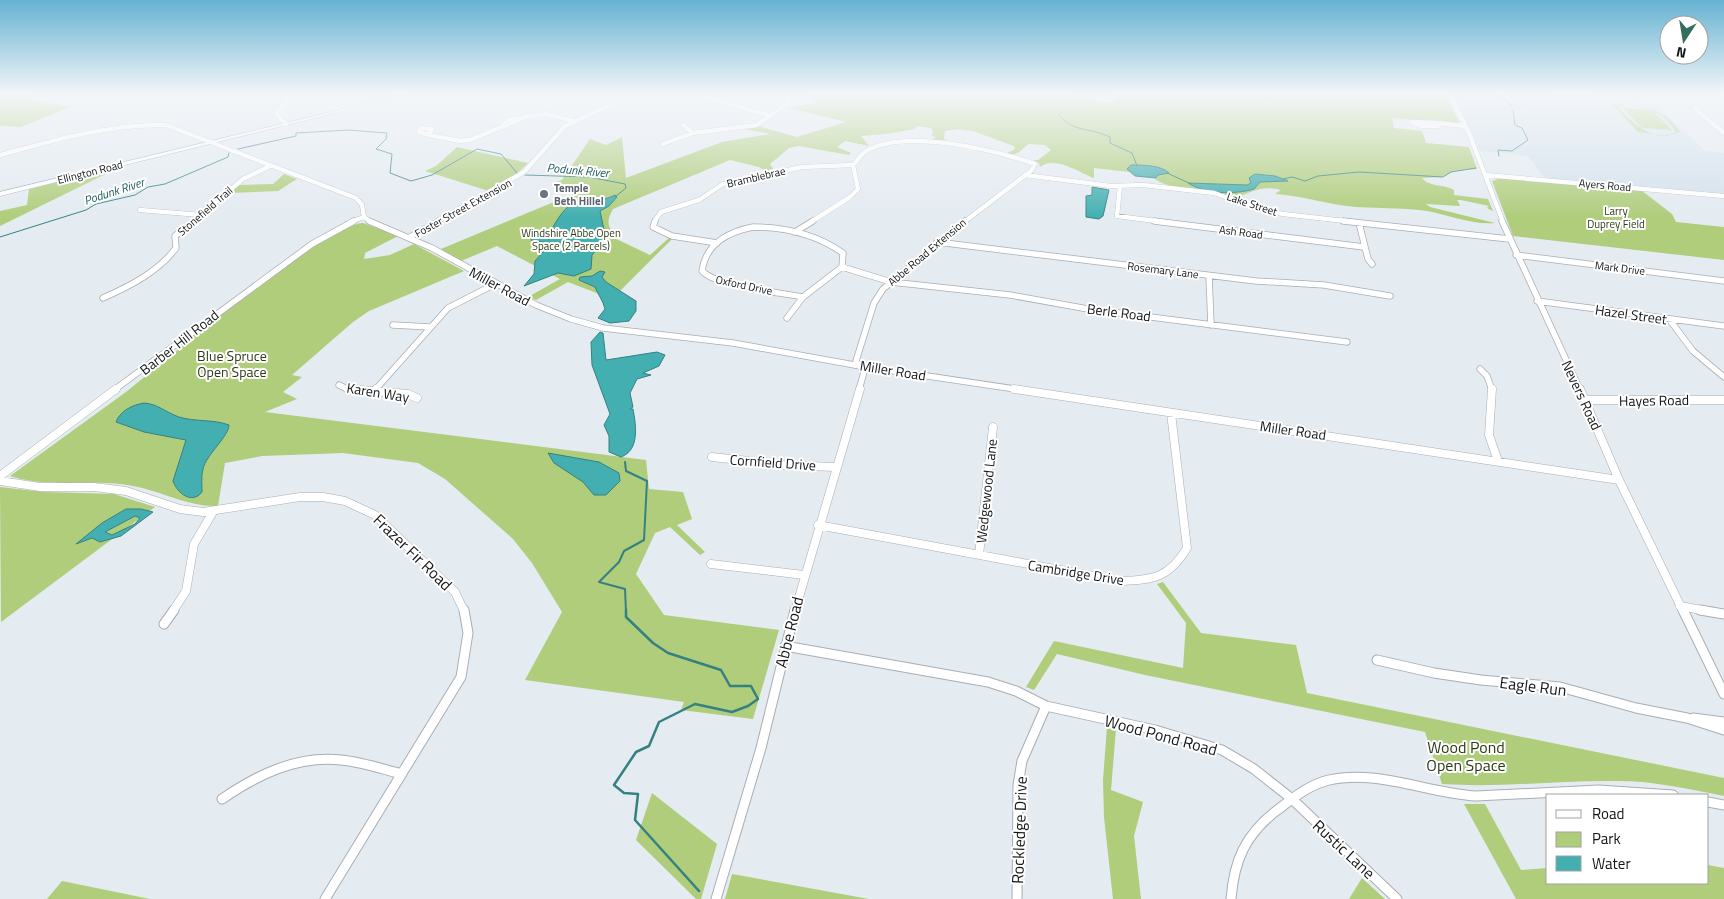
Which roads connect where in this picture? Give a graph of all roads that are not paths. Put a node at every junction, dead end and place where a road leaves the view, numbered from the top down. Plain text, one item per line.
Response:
1 (85, 135) edge
2 (192, 135) edge
3 (240, 135) edge
4 (429, 135) dead end
5 (481, 135) edge
6 (556, 135) edge
7 (688, 135) edge
8 (1469, 135) edge
9 (211, 142) junction
10 (663, 144) dead end
11 (0, 155) edge
12 (853, 165) junction
13 (270, 166) junction
14 (1025, 175) junction
15 (1485, 175) junction
16 (1120, 186) junction
17 (0, 194) edge
18 (1724, 196) edge
19 (140, 210) dead end
20 (201, 215) junction
21 (364, 217) junction
22 (1359, 223) junction
23 (795, 232) junction
24 (410, 237) junction
25 (1509, 239) junction
26 (937, 242) junction
27 (717, 243) junction
28 (1364, 246) junction
29 (1516, 256) junction
30 (1372, 264) dead end
31 (842, 267) junction
32 (1209, 276) junction
33 (891, 282) junction
34 (1724, 282) edge
35 (495, 284) junction
36 (1390, 296) dead end
37 (803, 297) junction
38 (103, 298) dead end
39 (1537, 301) junction
40 (787, 318) dead end
41 (1669, 319) junction
42 (393, 325) dead end
43 (1211, 325) junction
44 (1724, 326) edge
45 (430, 327) junction
46 (1347, 342) dead end
47 (860, 366) junction
48 (1480, 369) dead end
49 (1724, 377) edge
50 (339, 385) dead end
51 (374, 391) junction
52 (417, 398) dead end
53 (1585, 400) junction
54 (1724, 400) edge
55 (1171, 413) junction
56 (993, 427) dead end
57 (712, 457) dead end
58 (1498, 461) junction
59 (835, 467) junction
60 (0, 476) edge
61 (1619, 480) junction
62 (0, 481) edge
63 (213, 512) junction
64 (818, 525) junction
65 (979, 555) junction
66 (711, 564) dead end
67 (804, 575) junction
68 (1680, 606) junction
69 (1724, 614) edge
70 (164, 624) dead end
71 (785, 646) junction
72 (1377, 660) dead end
73 (1724, 694) edge
74 (1046, 706) junction
75 (1687, 718) junction
76 (1724, 722) edge
77 (1724, 730) edge
78 (402, 774) junction
79 (1663, 794) edge
80 (222, 799) dead end
81 (1292, 800) junction
82 (1709, 802) edge
83 (1724, 805) edge
84 (325, 899) edge
85 (716, 899) edge
86 (1017, 899) edge
87 (1231, 899) edge
88 (1397, 899) edge

1 - 11 street
2 - 9 street
3 - 9 main road, Ellington Road
4 - 5 street
6 - 24 street, Foster Street Extension
7 - 10 street
8 - 15 street, Nevers Road
9 - 13 street
9 - 17 main road, Ellington Road
12 - 14 street, Abbe Road Extension
12 - 23 street
12 - 27 street, Bramblebrae
13 - 20 street, Stonefield Trail
13 - 21 street
14 - 16 street, Lake Street
14 - 26 street, Abbe Road Extension
15 - 18 street, Ayers Road
15 - 25 street, Nevers Road
16 - 22 street, Lake Street
16 - 28 street, Ash Road
19 - 20 street
20 - 38 street, Stonefield Trail
21 - 24 street, Miller Road
21 - 60 street, Barber Hill Road
22 - 25 street, Lake Street
22 - 28 street
23 - 27 street, Oxford Drive
23 - 31 street, Oxford Drive
24 - 35 street, Miller Road
25 - 29 street, Nevers Road
26 - 32 street, Rosemary Lane
26 - 33 street, Abbe Road Extension
27 - 37 street, Oxford Drive
28 - 30 street
29 - 34 street, Mark Drive
29 - 39 street, Nevers Road
31 - 33 street
31 - 37 street
32 - 36 street, Rosemary Lane
32 - 43 street
33 - 43 street, Berle Road
33 - 47 street, Abbe Road Extension
35 - 45 street
35 - 47 street, Miller Road
37 - 40 street
39 - 41 street, Hazel Street
39 - 53 street, Nevers Road
41 - 44 street, Hazel Street
41 - 49 street
42 - 45 street
43 - 46 street, Berle Road
45 - 51 street
47 - 55 street, Miller Road
47 - 59 street, Abbe Road
48 - 58 street
50 - 51 street, Karen Way
51 - 52 street, Karen Way
53 - 54 street, Hayes Road
53 - 61 street, Nevers Road
55 - 58 street, Miller Road
55 - 65 street, Cambridge Drive
56 - 65 street, Wedgewood Lane
57 - 59 street, Cornfield Drive
58 - 61 street, Miller Road
59 - 64 street, Abbe Road
61 - 68 street, Nevers Road
62 - 63 street, Frazer Fir Road
63 - 70 street
63 - 78 street, Frazer Fir Road
64 - 65 street, Cambridge Drive
64 - 67 street, Abbe Road
66 - 67 street
67 - 71 street, Abbe Road
68 - 69 street
68 - 73 street, Nevers Road
71 - 74 street, Wood Pond Road
71 - 85 street, Abbe Road
72 - 75 street, Eagle Run
74 - 81 street, Wood Pond Road
74 - 86 street, Rockledge Drive
75 - 76 street, Eagle Run
75 - 77 street, Eagle Run
78 - 80 street
78 - 84 street, Frazer Fir Road
79 - 81 street
81 - 87 street
81 - 88 street, Rustic Lane
82 - 83 street

